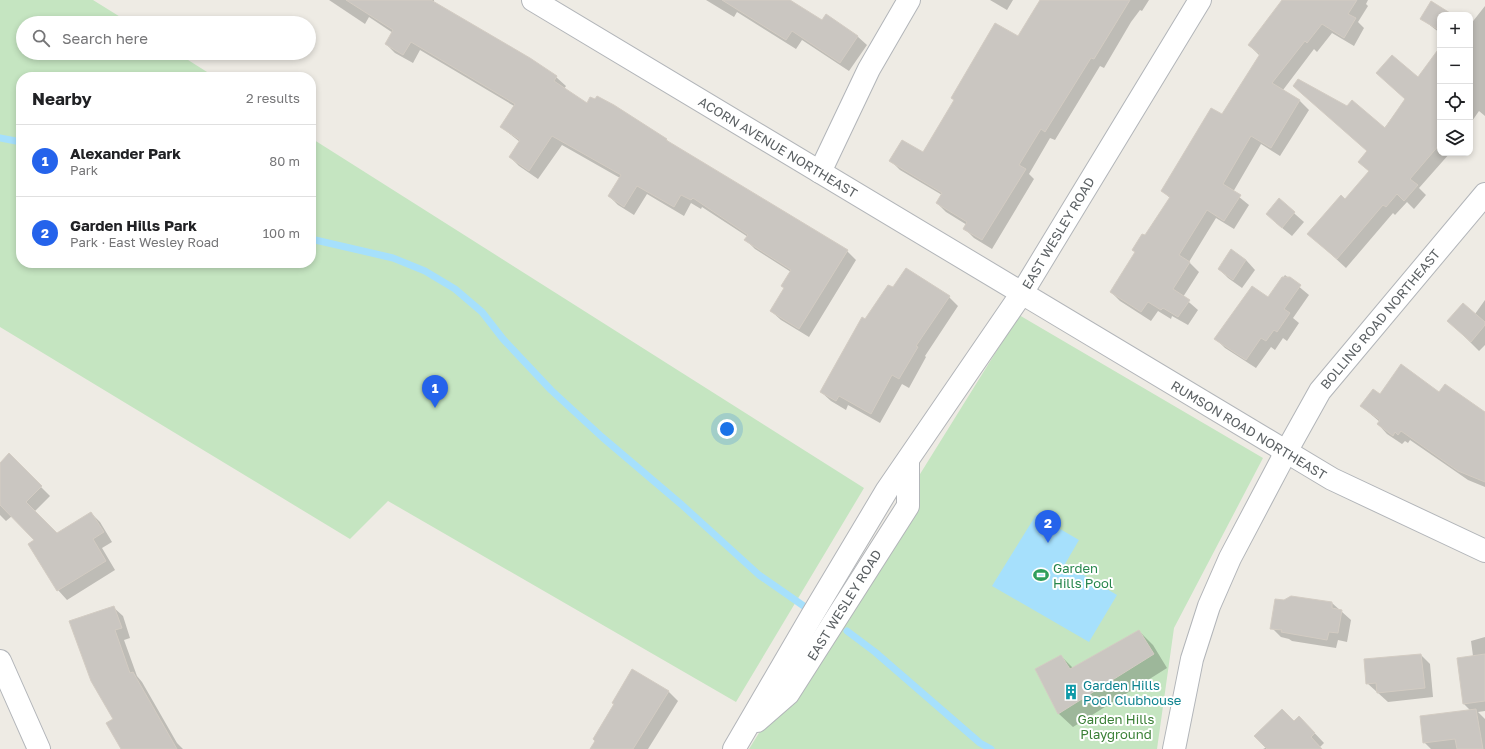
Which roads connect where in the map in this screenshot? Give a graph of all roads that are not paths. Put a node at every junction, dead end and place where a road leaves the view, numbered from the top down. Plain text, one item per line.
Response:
1 (533, 0) edge
2 (909, 0) edge
3 (1200, 0) edge
4 (820, 172) junction
5 (1485, 194) edge
6 (1022, 293) junction
7 (1286, 452) junction
8 (1485, 551) edge
9 (0, 661) edge
10 (739, 741) edge
11 (39, 749) edge
12 (1174, 749) edge

1 - 4 street, ACORN AVENUE NORTHEAST
2 - 4 street
3 - 6 street, EAST WESLEY ROAD
4 - 6 street, ACORN AVENUE NORTHEAST
5 - 7 street, BOLLING ROAD NORTHEAST
6 - 7 street, RUMSON ROAD NORTHEAST
6 - 10 street, EAST WESLEY ROAD
7 - 8 street, RUMSON ROAD NORTHEAST
7 - 12 street, BOLLING ROAD NORTHEAST
9 - 11 street

